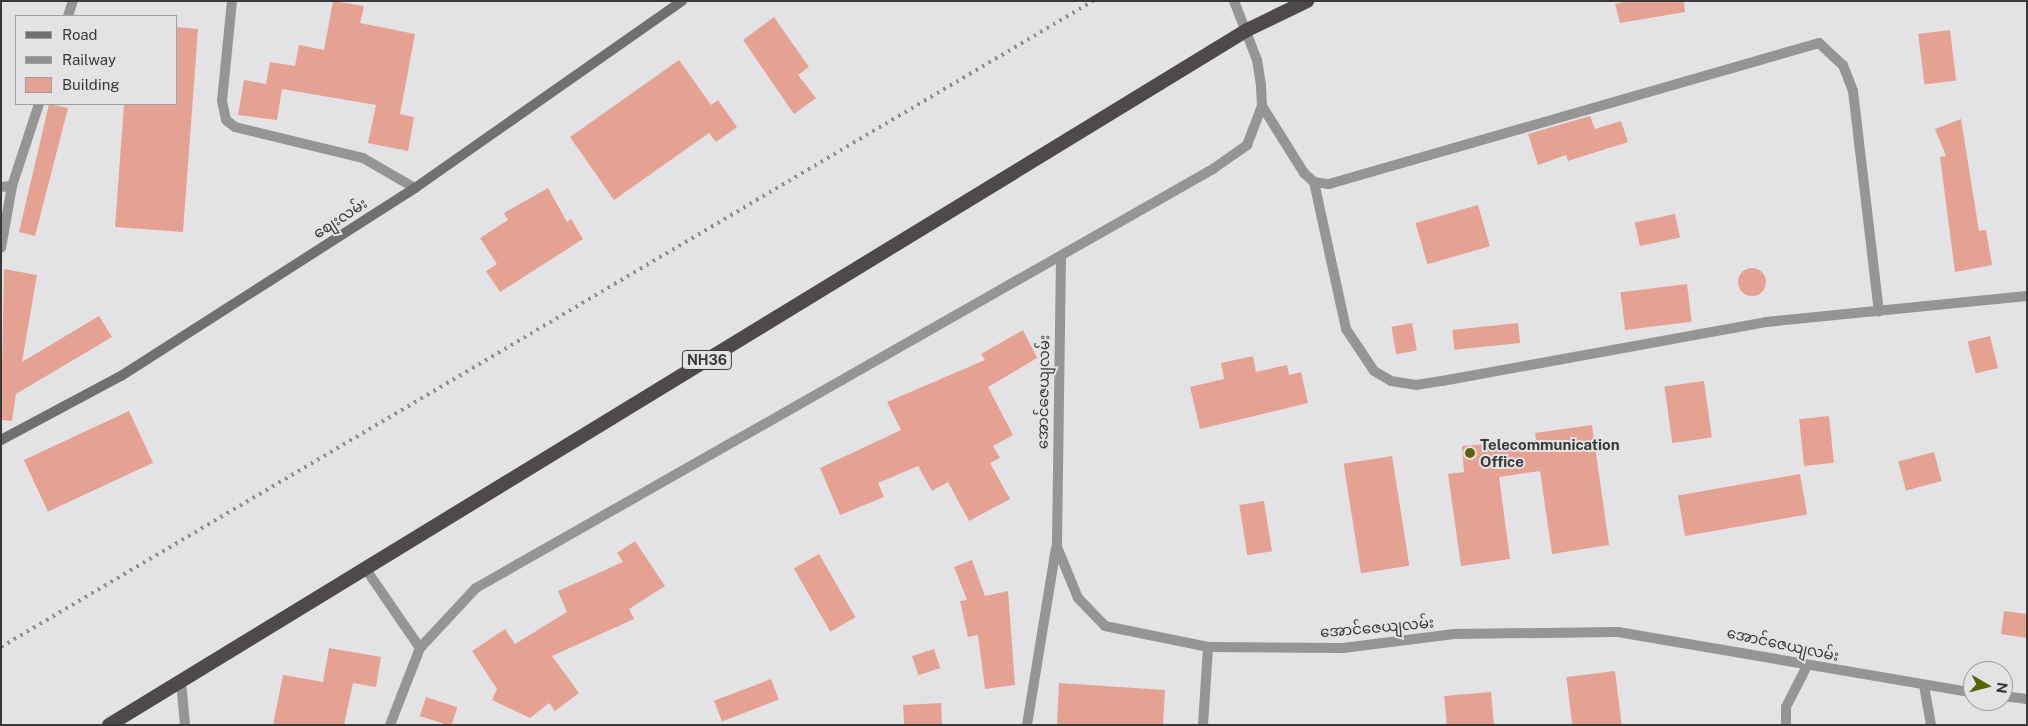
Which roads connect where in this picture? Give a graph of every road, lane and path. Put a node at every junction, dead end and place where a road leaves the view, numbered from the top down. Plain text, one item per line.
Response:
1 (73, 1) edge
2 (232, 1) edge
3 (682, 1) edge
4 (1234, 1) edge
5 (1307, 1) edge
6 (68, 15) edge
7 (1247, 30) junction
8 (39, 105) edge
9 (1262, 106) junction
10 (1314, 182) junction
11 (6, 187) edge
12 (415, 188) junction
13 (1, 248) edge
14 (1061, 256) junction
15 (2027, 296) edge
16 (1878, 311) junction
17 (1, 440) edge
18 (1056, 547) junction
19 (365, 568) junction
20 (1208, 646) junction
21 (420, 648) junction
22 (1807, 666) junction
23 (180, 681) junction
24 (1924, 685) junction
25 (1963, 691) edge
26 (2013, 697) edge
27 (2027, 699) edge
28 (109, 725) edge
29 (185, 725) edge
30 (390, 725) edge
31 (1027, 725) edge
32 (1203, 725) edge
33 (1786, 725) edge
34 (1932, 725) edge

1 - 6 street
2 - 12 street
3 - 12 main road, စျေးလမ်း
4 - 7 street
5 - 7 highway, NH36
7 - 9 street
7 - 19 highway, NH36
8 - 11 street
9 - 10 street
9 - 14 street
10 - 16 street
10 - 16 street
11 - 13 street
12 - 17 main road, စျေးလမ်း
14 - 18 street, အောင်ဇေယျလမ်း
14 - 21 street
15 - 16 street
18 - 20 street, အောင်ဇေယျလမ်း
18 - 31 street
19 - 21 street
19 - 23 highway, NH36
20 - 22 street, အောင်ဇေယျလမ်း
20 - 32 street
21 - 30 street
22 - 24 street, အောင်ဇေယျလမ်း
22 - 33 street
23 - 28 highway, NH36
23 - 29 street
24 - 25 street, အောင်ဇေယျလမ်း
24 - 34 street
26 - 27 street

